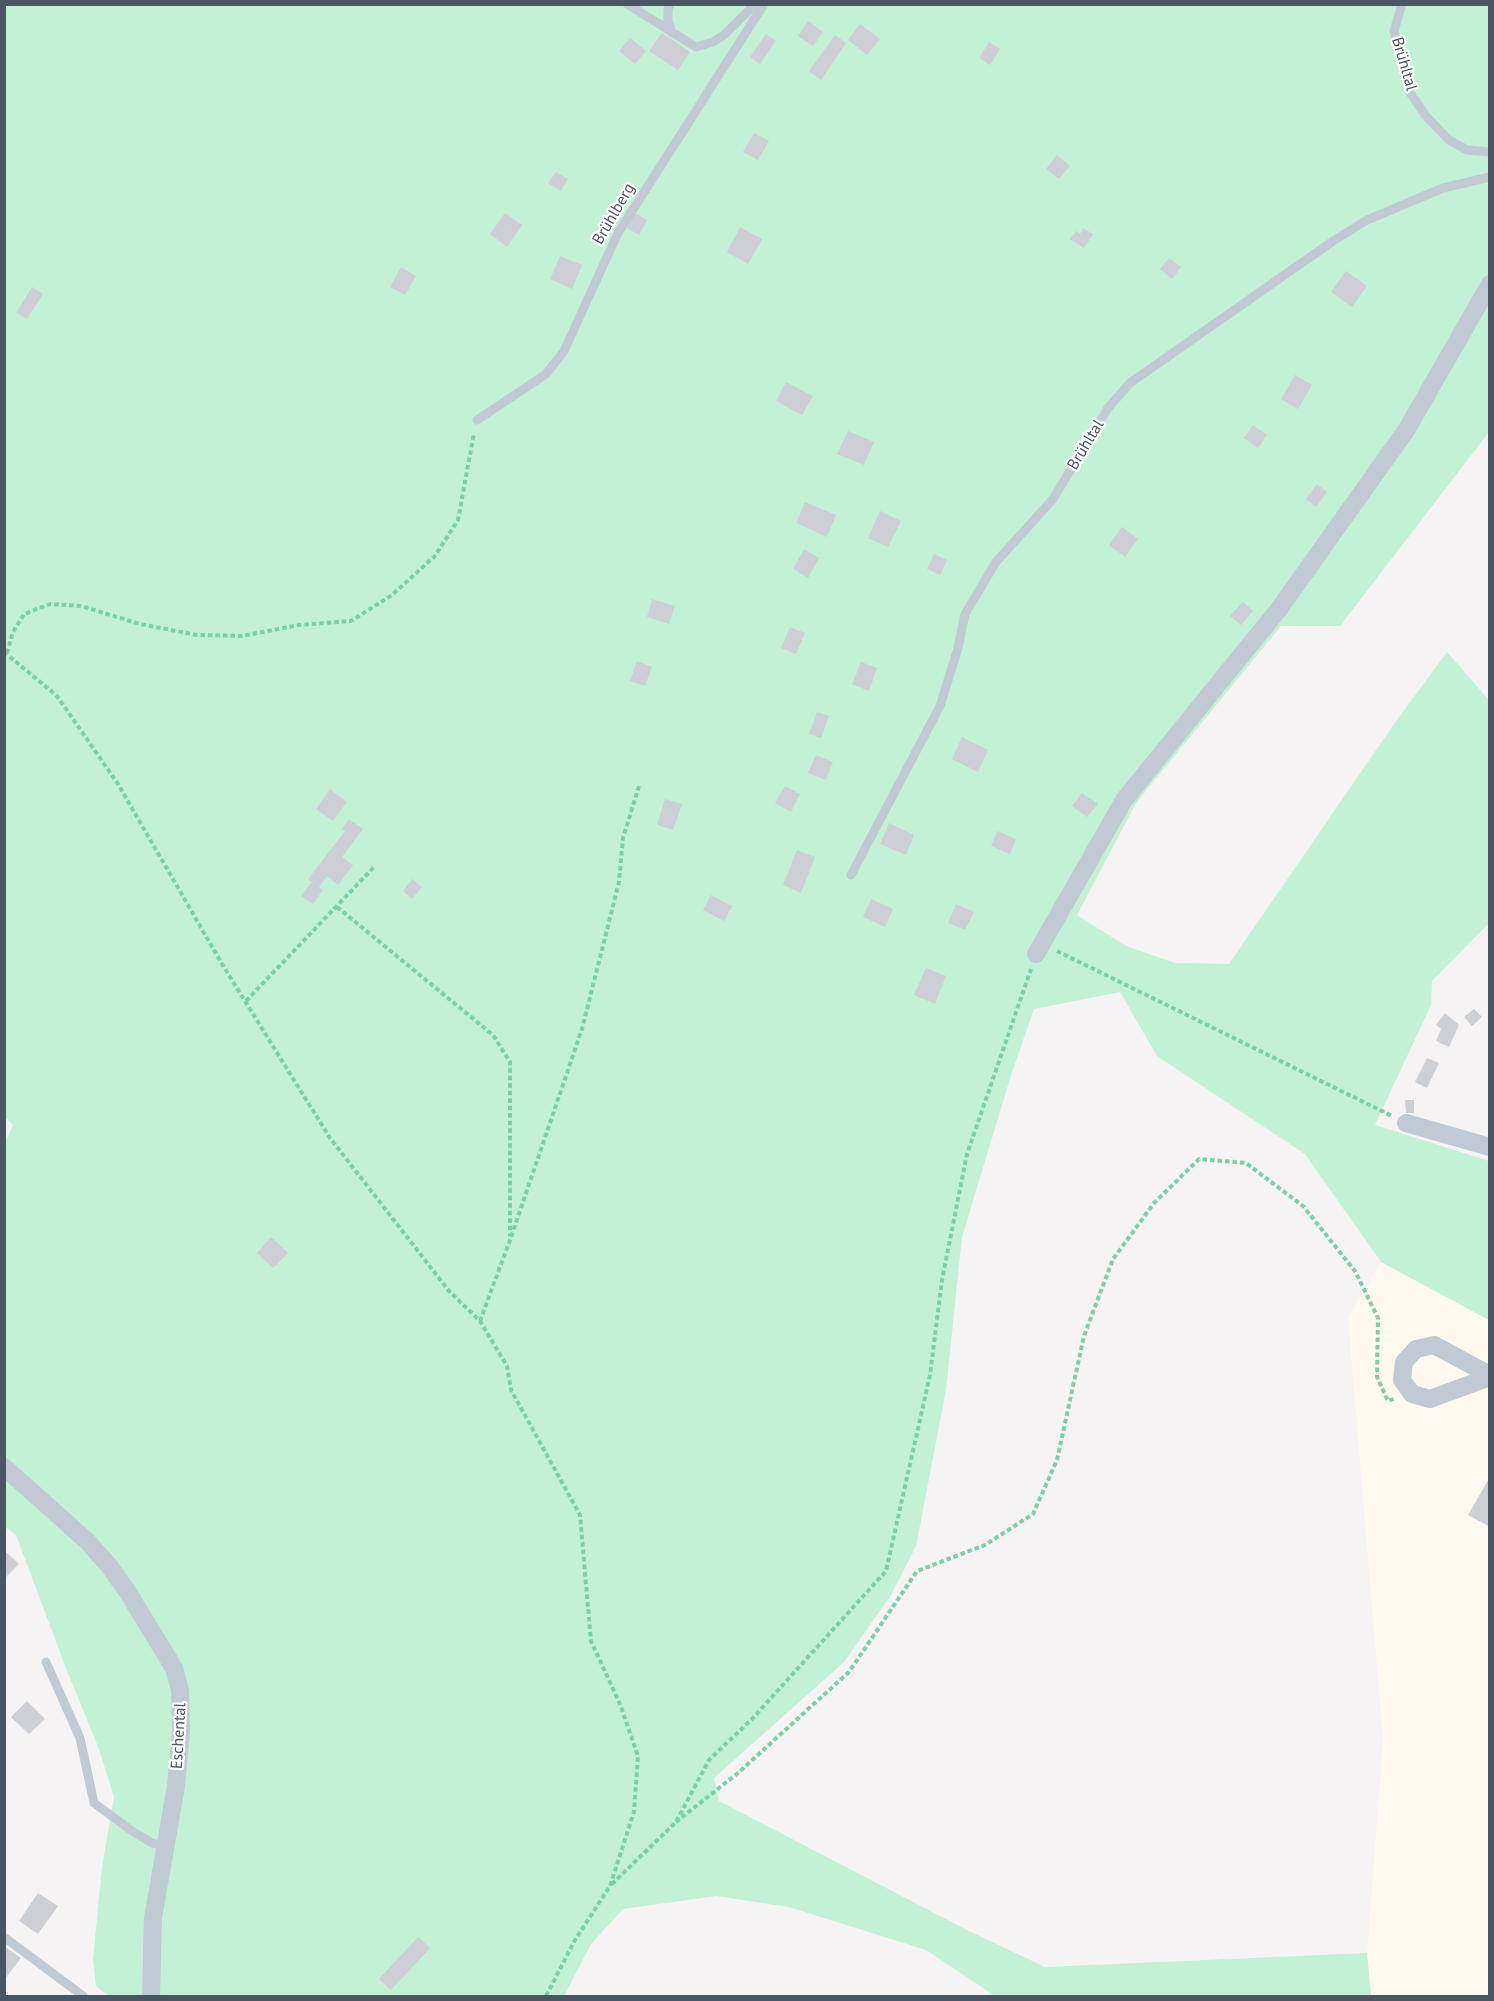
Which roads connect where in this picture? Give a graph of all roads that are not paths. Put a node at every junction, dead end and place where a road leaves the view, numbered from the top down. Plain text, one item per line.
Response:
1 (627, 4) edge
2 (670, 4) edge
3 (754, 4) edge
4 (764, 4) edge
5 (1402, 4) edge
6 (672, 33) junction
7 (1490, 152) edge
8 (1490, 177) edge
9 (1490, 284) edge
10 (477, 420) road end
11 (851, 875) dead end
12 (1039, 949) road end
13 (1406, 1123) road end
14 (1490, 1148) edge
15 (1490, 1376) edge
16 (4, 1467) edge
17 (46, 1662) dead end
18 (164, 1846) junction
19 (4, 1937) edge
20 (84, 1996) edge
21 (151, 1996) edge

1 - 6 lane
2 - 6 lane
3 - 6 lane
4 - 10 lane, Brühlberg
5 - 7 lane, Brühltal
8 - 11 lane, Brühltal
9 - 12 street
13 - 14 street
15 - 15 street
16 - 18 street, Eschental
17 - 18 lane
18 - 21 street, Eschental
19 - 20 lane

